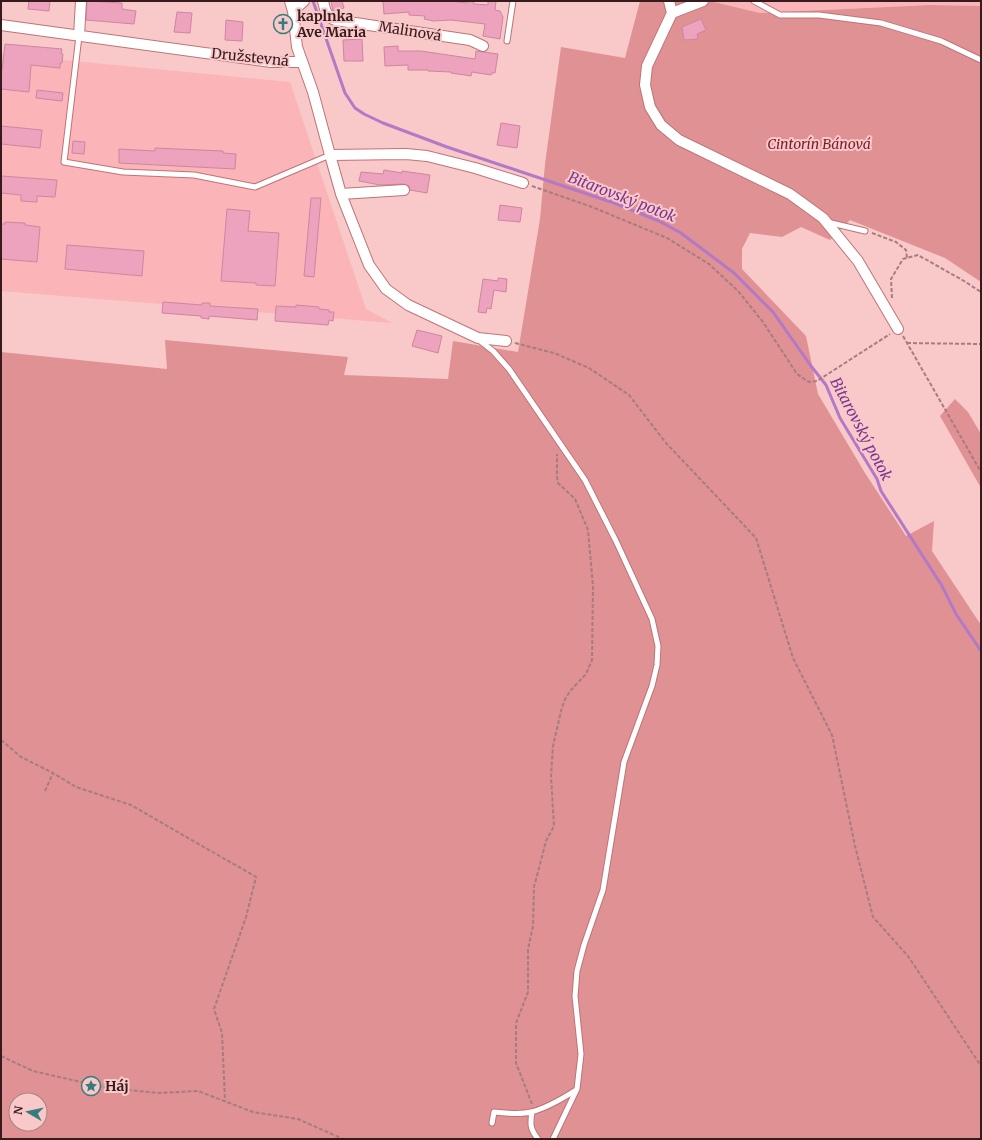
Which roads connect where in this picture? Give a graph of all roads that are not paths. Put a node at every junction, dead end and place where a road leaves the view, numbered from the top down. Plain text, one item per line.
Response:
1 (81, 1) edge
2 (323, 1) edge
3 (513, 1) edge
4 (669, 1) edge
5 (703, 1) edge
6 (754, 1) edge
7 (296, 5) edge
8 (672, 12) junction
9 (1, 25) edge
10 (79, 36) junction
11 (507, 40) dead end
12 (483, 46) dead end
13 (981, 60) edge
14 (302, 62) junction
15 (330, 155) junction
16 (523, 183) road end
17 (404, 190) dead end
18 (341, 194) junction
19 (826, 221) junction
20 (865, 231) road end
21 (898, 329) road end
22 (478, 338) junction
23 (506, 341) road end
24 (577, 1090) junction
25 (532, 1112) junction
26 (492, 1123) dead end
27 (538, 1139) edge
28 (554, 1139) edge

1 - 10 street
2 - 12 street, Malinová
3 - 11 lane
4 - 8 street
5 - 8 street
6 - 13 lane
7 - 14 street
8 - 19 street
9 - 10 street, Družstevná
10 - 14 street, Družstevná
10 - 15 lane
14 - 15 street, Družstevná
15 - 16 street
15 - 18 street, Družstevná
17 - 18 street
18 - 22 street, Družstevná
19 - 20 lane
19 - 21 street
22 - 23 street, Družstevná
22 - 24 lane
24 - 25 lane
24 - 28 lane
25 - 26 lane
25 - 27 lane

